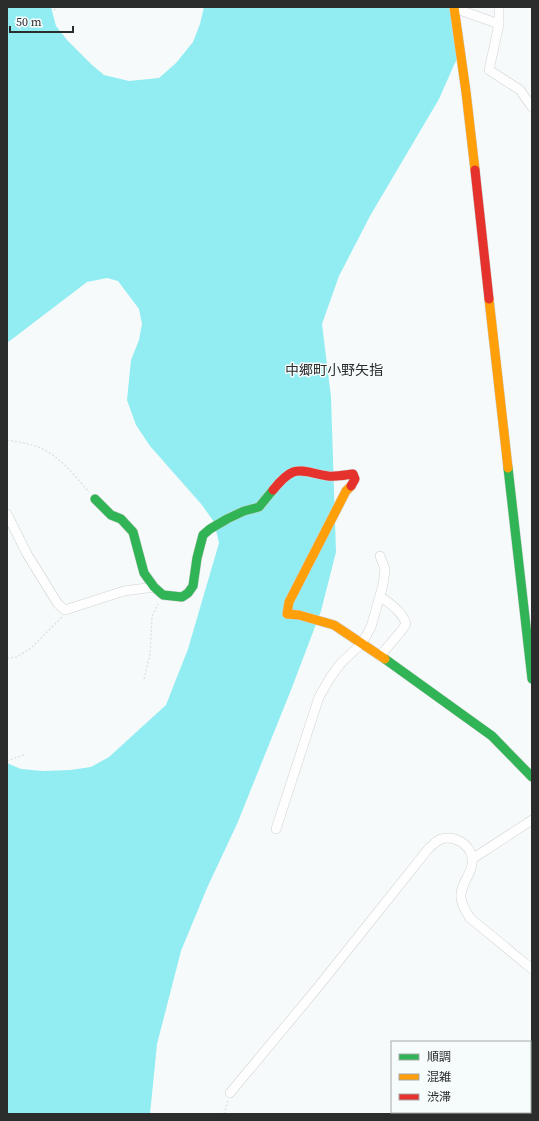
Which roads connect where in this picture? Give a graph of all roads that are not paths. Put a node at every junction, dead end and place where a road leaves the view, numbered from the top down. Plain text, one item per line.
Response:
1 (454, 7) edge
2 (499, 7) edge
3 (499, 24) junction
4 (532, 107) edge
5 (95, 499) road end
6 (7, 514) edge
7 (380, 556) dead end
8 (154, 587) junction
9 (380, 596) junction
10 (362, 643) junction
11 (380, 656) junction
12 (532, 679) edge
13 (532, 777) edge
14 (532, 820) edge
15 (276, 829) dead end
16 (472, 859) junction
17 (532, 969) edge
18 (230, 1093) road end

1 - 3 street
1 - 12 street
2 - 3 street
3 - 4 street
5 - 8 street
6 - 8 street
7 - 9 street
8 - 10 street
9 - 10 street
9 - 11 street
10 - 11 street
10 - 15 street
11 - 13 street
14 - 16 street
16 - 17 street
16 - 18 street

